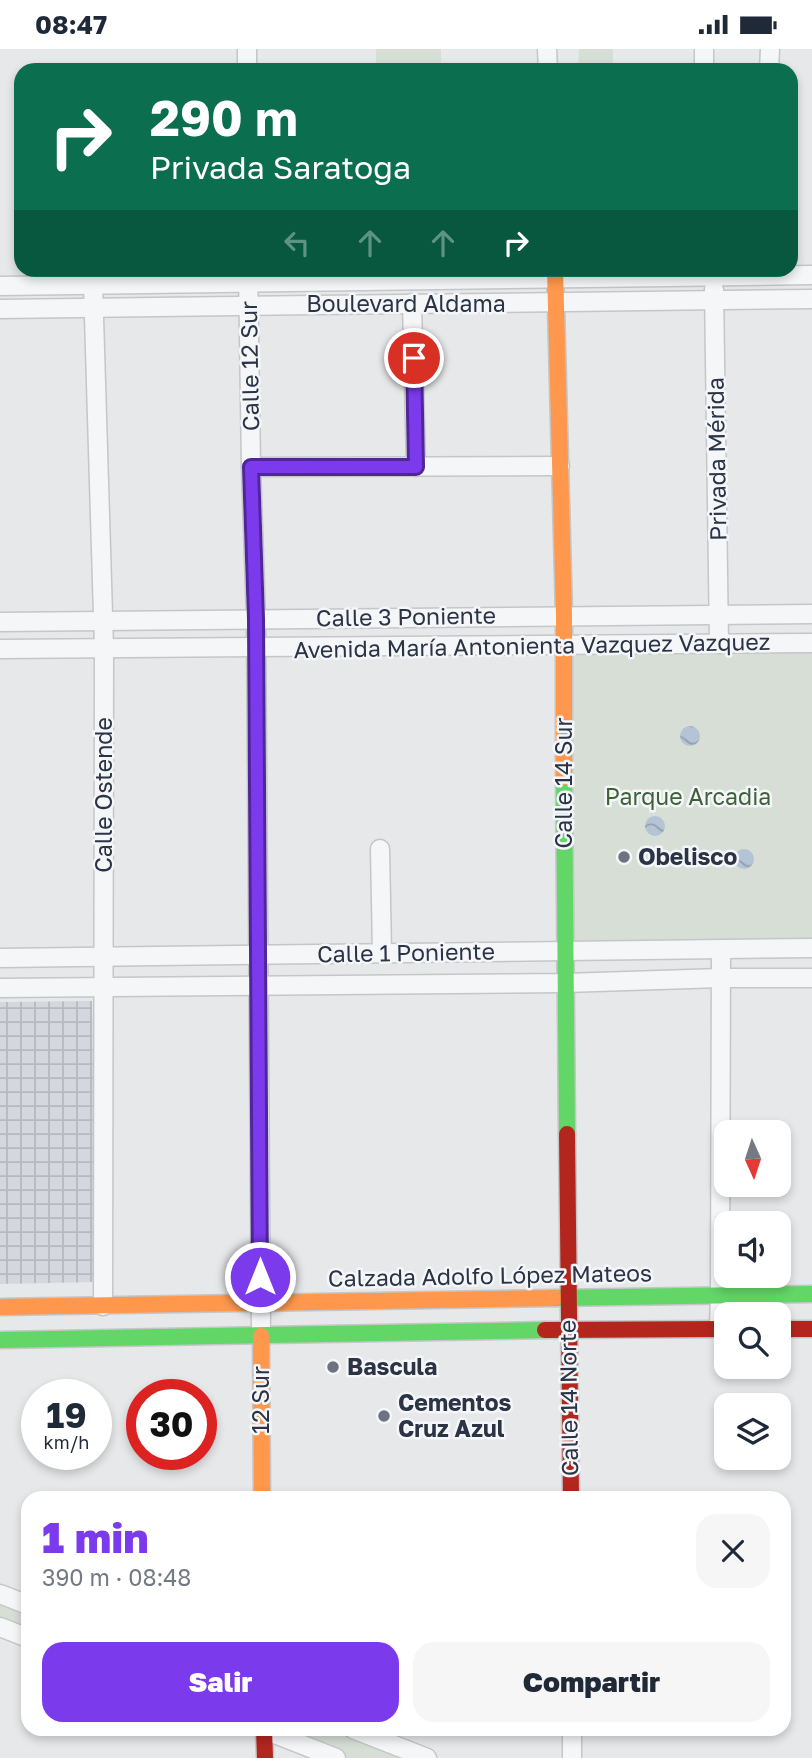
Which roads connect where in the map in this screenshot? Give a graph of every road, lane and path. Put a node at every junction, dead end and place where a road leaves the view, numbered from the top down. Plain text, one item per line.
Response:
1 (229, 277) edge
2 (248, 277) edge
3 (555, 277) edge
4 (714, 277) edge
5 (93, 284) junction
6 (0, 286) edge
7 (812, 299) edge
8 (714, 300) junction
9 (412, 303) junction
10 (556, 303) junction
11 (250, 305) junction
12 (93, 308) junction
13 (0, 309) edge
14 (560, 466) junction
15 (251, 467) junction
16 (416, 467) junction
17 (719, 614) junction
18 (812, 614) edge
19 (564, 615) junction
20 (256, 619) junction
21 (102, 621) junction
22 (0, 622) edge
23 (812, 643) edge
24 (719, 644) junction
25 (564, 646) junction
26 (104, 648) junction
27 (255, 648) junction
28 (0, 649) edge
29 (380, 849) dead end
30 (812, 948) edge
31 (721, 949) junction
32 (564, 951) junction
33 (382, 953) junction
34 (258, 955) junction
35 (104, 956) junction
36 (0, 958) edge
37 (721, 978) junction
38 (812, 978) edge
39 (565, 983) junction
40 (258, 986) junction
41 (104, 987) junction
42 (0, 988) edge
43 (812, 1294) edge
44 (720, 1295) junction
45 (568, 1297) junction
46 (720, 1302) edge
47 (260, 1303) junction
48 (103, 1306) junction
49 (0, 1307) edge
50 (714, 1329) edge
51 (791, 1329) edge
52 (812, 1329) edge
53 (569, 1330) junction
54 (261, 1336) junction
55 (0, 1340) edge
56 (262, 1491) edge
57 (570, 1491) edge
58 (0, 1594) edge
59 (21, 1602) edge
60 (0, 1627) edge
61 (21, 1635) edge
62 (263, 1736) edge
63 (281, 1736) edge
64 (371, 1736) edge
65 (572, 1736) edge
66 (424, 1757) edge
67 (265, 1758) edge
68 (336, 1758) edge
69 (572, 1758) edge

1 - 5 street, Boulevard Aldama
2 - 11 street, Calle 12 Sur
3 - 10 main road, Calle 14 Sur
4 - 8 street, Privada Mérida
5 - 6 street, Boulevard Aldama
5 - 12 street, Calle Ostende
7 - 8 street, Boulevard Aldama
8 - 10 street, Boulevard Aldama
8 - 17 street, Privada Mérida
9 - 10 street, Boulevard Aldama
9 - 11 street, Boulevard Aldama
9 - 16 street
10 - 14 main road, Calle 14 Sur
11 - 12 street, Boulevard Aldama
11 - 15 street, Calle 12 Sur
12 - 13 street, Boulevard Aldama
12 - 21 street, Calle Ostende
14 - 16 street
14 - 19 main road, Calle 14 Sur
15 - 16 street
15 - 20 street, Calle 12 Sur
17 - 18 street, Calle 3 Poniente
17 - 19 street, Calle 3 Poniente
17 - 24 street, Privada Mérida
19 - 20 street, Calle 3 Poniente
19 - 25 main road, Calle 14 Sur
20 - 21 street, Calle 3 Poniente
20 - 27 street, Calle 12 Sur
21 - 22 street, Calle 3 Poniente
21 - 26 street, Calle Ostende
23 - 24 street, Avenida María Antonienta Vazquez Vazquez
24 - 25 street, Avenida María Antonienta Vazquez Vazquez
25 - 27 street, Avenida María Antonienta Vazquez Vazquez
25 - 32 main road, Calle 14 Sur
26 - 27 street, Avenida María Antonienta Vazquez Vazquez
26 - 28 street, Avenida María Antonienta Vazquez Vazquez
26 - 35 street, Calle Ostende
27 - 34 street, Calle 12 Sur
29 - 33 street
30 - 31 street, Calle 1 Poniente
31 - 32 street, Calle 1 Poniente
31 - 37 street
32 - 33 street, Calle 1 Poniente
32 - 39 main road, Calle 14 Sur
33 - 34 street, Calle 1 Poniente
34 - 35 street, Calle 1 Poniente
34 - 40 street, Calle 12 Sur
35 - 36 street, Calle 1 Poniente
35 - 41 street, Calle Ostende
37 - 38 street, Calle 1 Poniente
37 - 39 street, Calle 1 Poniente
37 - 44 street
39 - 40 street, Calle 1 Poniente
39 - 45 main road, Calle 14 Sur
40 - 41 street, Calle 1 Poniente
40 - 47 street, Calle 12 Sur
41 - 42 street, Calle 1 Poniente
41 - 48 street, Calle Ostende
43 - 44 main road, Calzada Adolfo López Mateos
44 - 45 main road, Calzada Adolfo López Mateos
44 - 46 street
45 - 47 main road, Calzada Adolfo López Mateos
45 - 53 main road, Calle 14 Norte
47 - 48 main road, Calzada Adolfo López Mateos
47 - 54 street, 12 Sur
48 - 49 main road, Calzada Adolfo López Mateos
50 - 53 main road
51 - 52 main road
53 - 54 main road
53 - 57 main road, Calle 14 Norte
54 - 55 main road
54 - 56 main road, 12 Sur
58 - 59 street
60 - 61 street
62 - 67 main road
63 - 68 street
64 - 66 street
65 - 69 street

